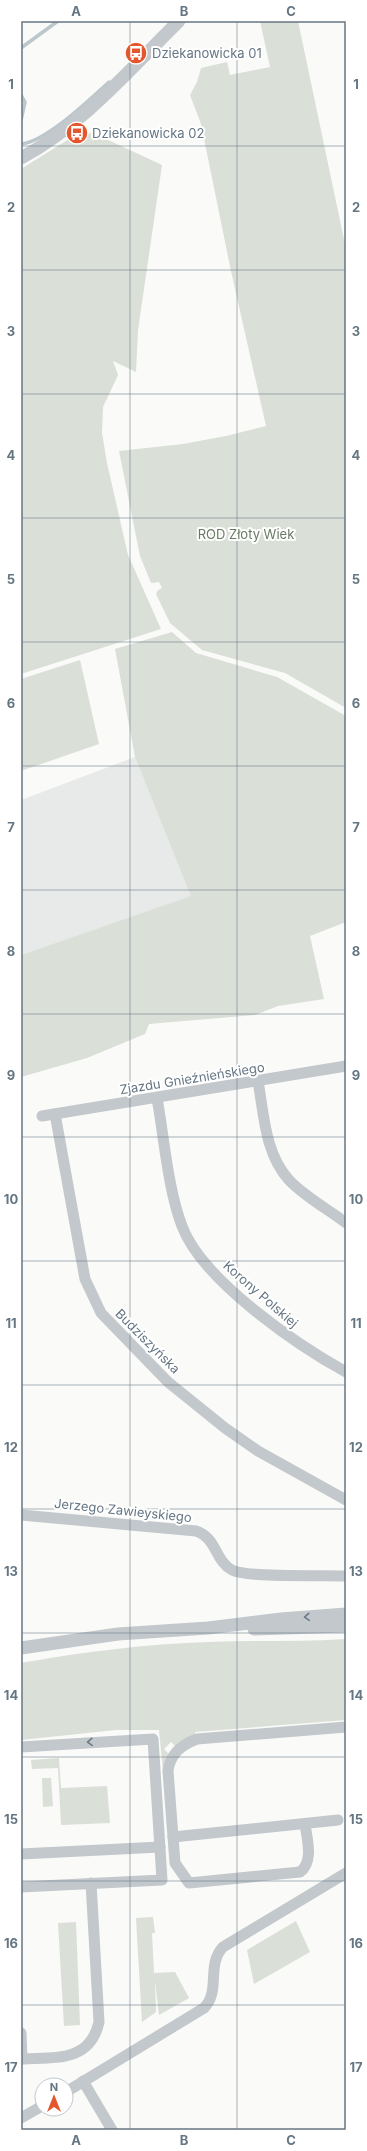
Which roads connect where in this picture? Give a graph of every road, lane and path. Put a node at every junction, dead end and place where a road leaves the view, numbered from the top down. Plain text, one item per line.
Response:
1 (179, 21) edge
2 (24, 156) edge
3 (346, 1066) edge
4 (258, 1082) junction
5 (158, 1098) junction
6 (55, 1114) junction
7 (42, 1116) dead end
8 (346, 1223) edge
9 (346, 1372) edge
10 (346, 1500) edge
11 (21, 1515) edge
12 (346, 1576) edge
13 (346, 1614) edge
14 (346, 1626) edge
15 (208, 1628) junction
16 (21, 1648) edge
17 (346, 1727) edge
18 (21, 1747) edge
19 (338, 1820) dead end
20 (306, 1824) junction
21 (173, 1838) junction
22 (160, 1847) junction
23 (21, 1854) edge
24 (346, 1873) edge
25 (91, 1883) junction
26 (21, 1887) edge
27 (21, 2033) edge
28 (22, 2059) edge
29 (83, 2081) junction
30 (74, 2087) edge
31 (34, 2111) edge
32 (21, 2118) edge
33 (112, 2130) edge

1 - 2 street
3 - 4 street, Zjazdu Gnieźnieńskiego
4 - 5 street, Zjazdu Gnieźnieńskiego
4 - 8 street
5 - 6 street, Zjazdu Gnieźnieńskiego
5 - 9 street, Korony Polskiej
6 - 7 street, Zjazdu Gnieźnieńskiego
6 - 10 street, Budziszyńska
11 - 12 street, Jerzego Zawieyskiego
13 -> 15 street
14 - 15 street
15 - 16 street
17 - 21 street
22 -> 18 street
19 - 20 street
20 - 21 street
20 - 21 street
22 - 23 street
22 - 25 street
24 - 29 street
25 - 26 street
25 - 28 street
27 - 28 street
29 - 30 street
29 - 33 street
31 - 32 street

